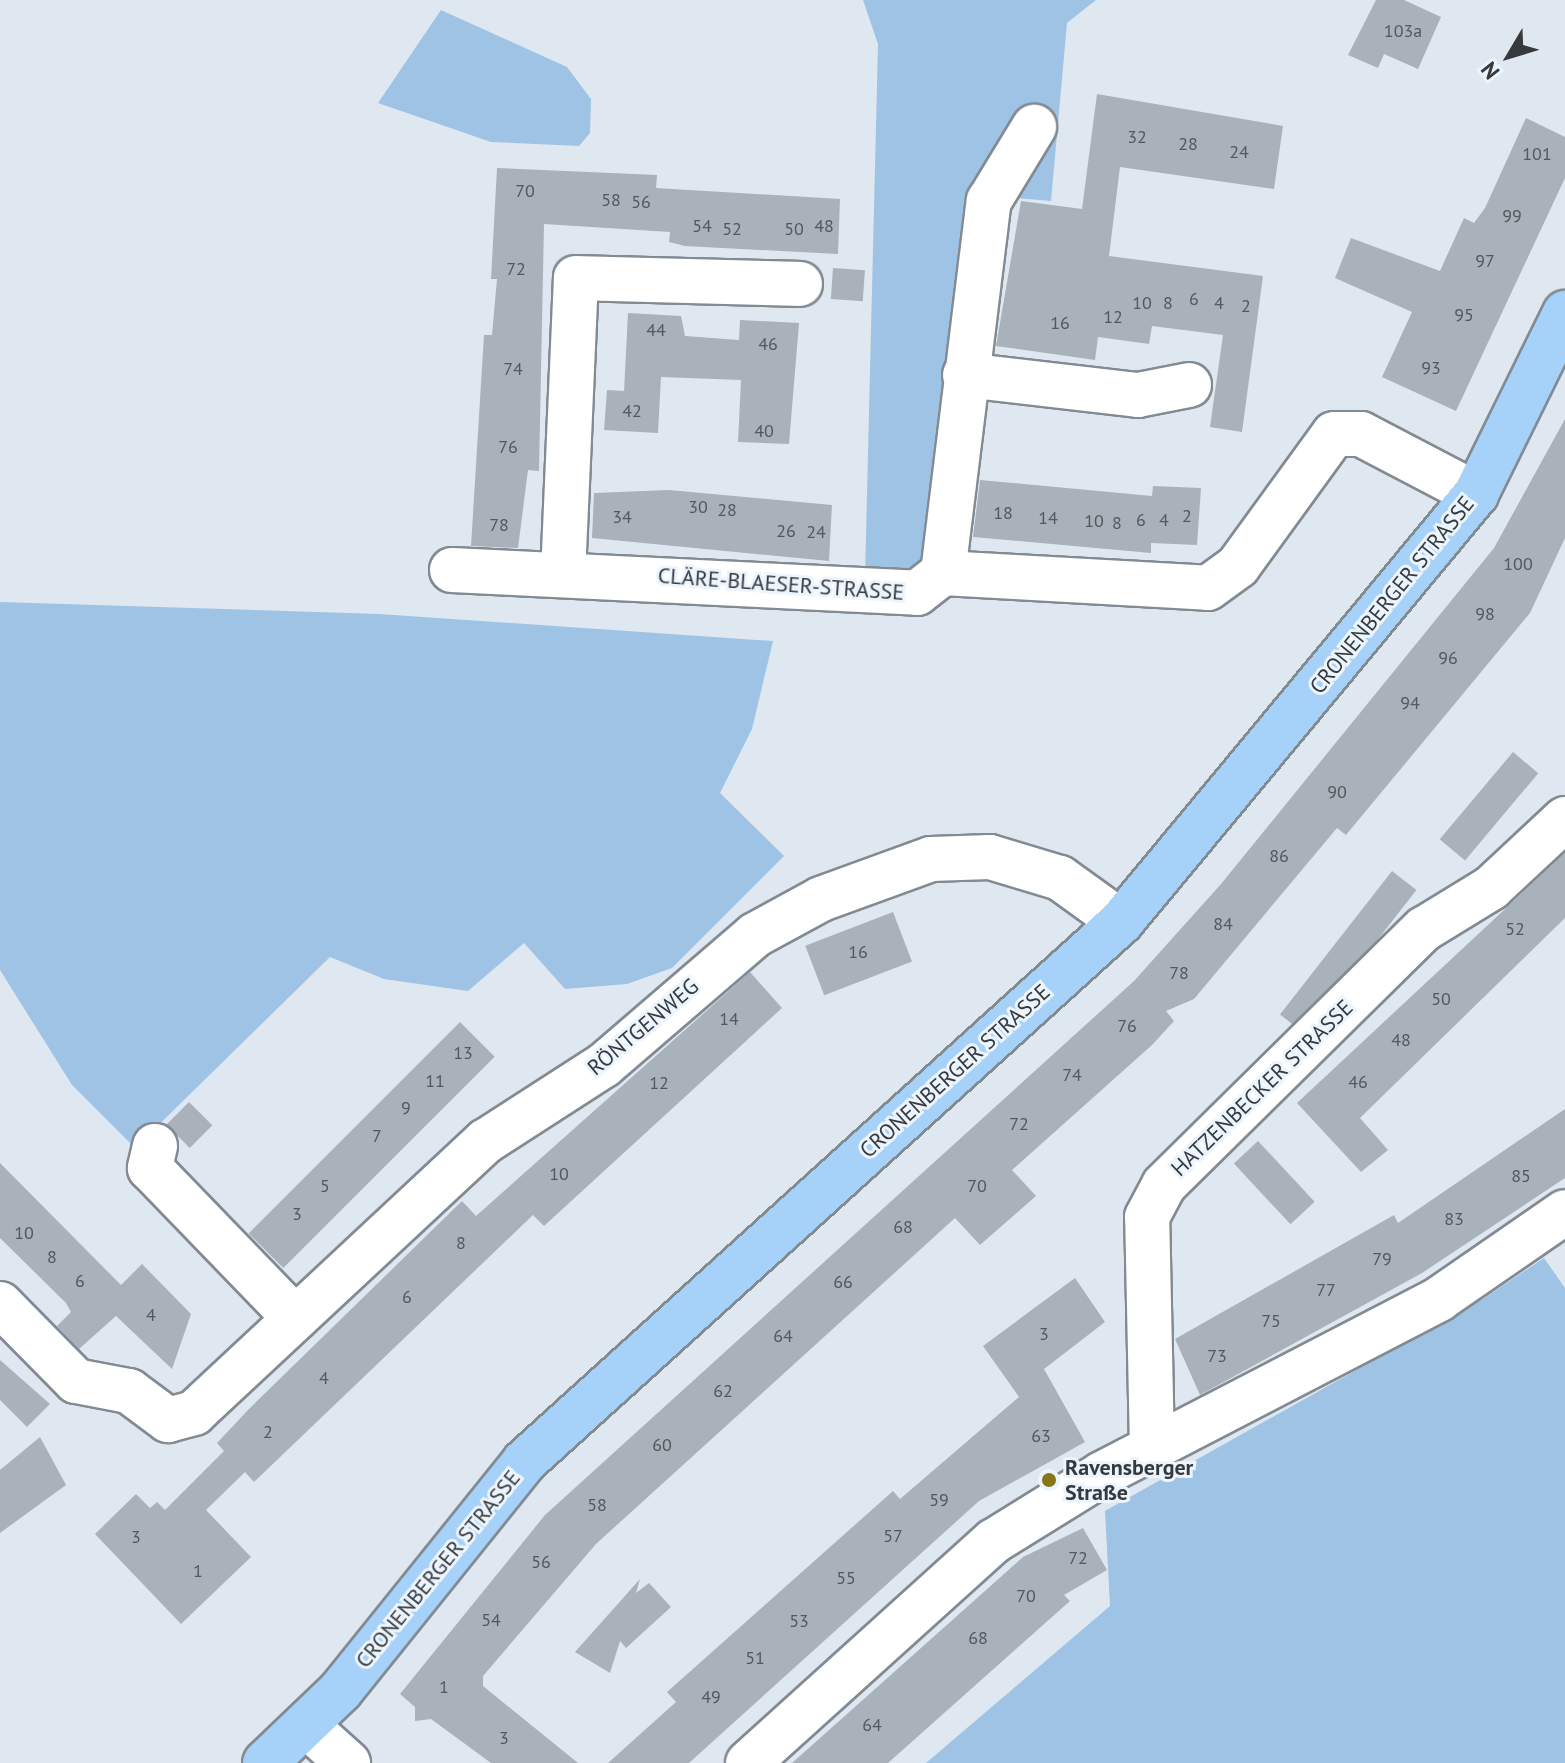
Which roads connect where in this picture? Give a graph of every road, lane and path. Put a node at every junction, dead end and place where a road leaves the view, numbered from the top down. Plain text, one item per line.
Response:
1 (1034, 127) dead end
2 (800, 284) dead end
3 (1565, 313) edge
4 (965, 375) junction
5 (1189, 385) dead end
6 (1476, 494) junction
7 (452, 570) dead end
8 (943, 573) junction
9 (563, 575) junction
10 (1565, 819) edge
11 (1121, 922) junction
12 (155, 1146) dead end
13 (1565, 1212) edge
14 (0, 1304) edge
15 (295, 1318) junction
16 (1152, 1448) junction
17 (308, 1727) junction
18 (265, 1763) edge
19 (348, 1763) edge
20 (748, 1763) edge

1 - 4 street
2 - 9 street
3 - 6 main road, CRONENBERGER STRASSE
4 - 5 street
4 - 8 street
6 - 8 street
6 - 11 main road, CRONENBERGER STRASSE
7 - 9 street, CLÄRE-BLAESER-STRASSE
8 - 9 street, CLÄRE-BLAESER-STRASSE
10 - 16 street, HATZENBECKER STRASSE
11 - 15 street, RÖNTGENWEG
11 - 17 main road, CRONENBERGER STRASSE
12 - 15 street
13 - 16 street
14 - 15 street, RÖNTGENWEG
16 - 20 street
17 - 18 main road, CRONENBERGER STRASSE
17 - 19 street

